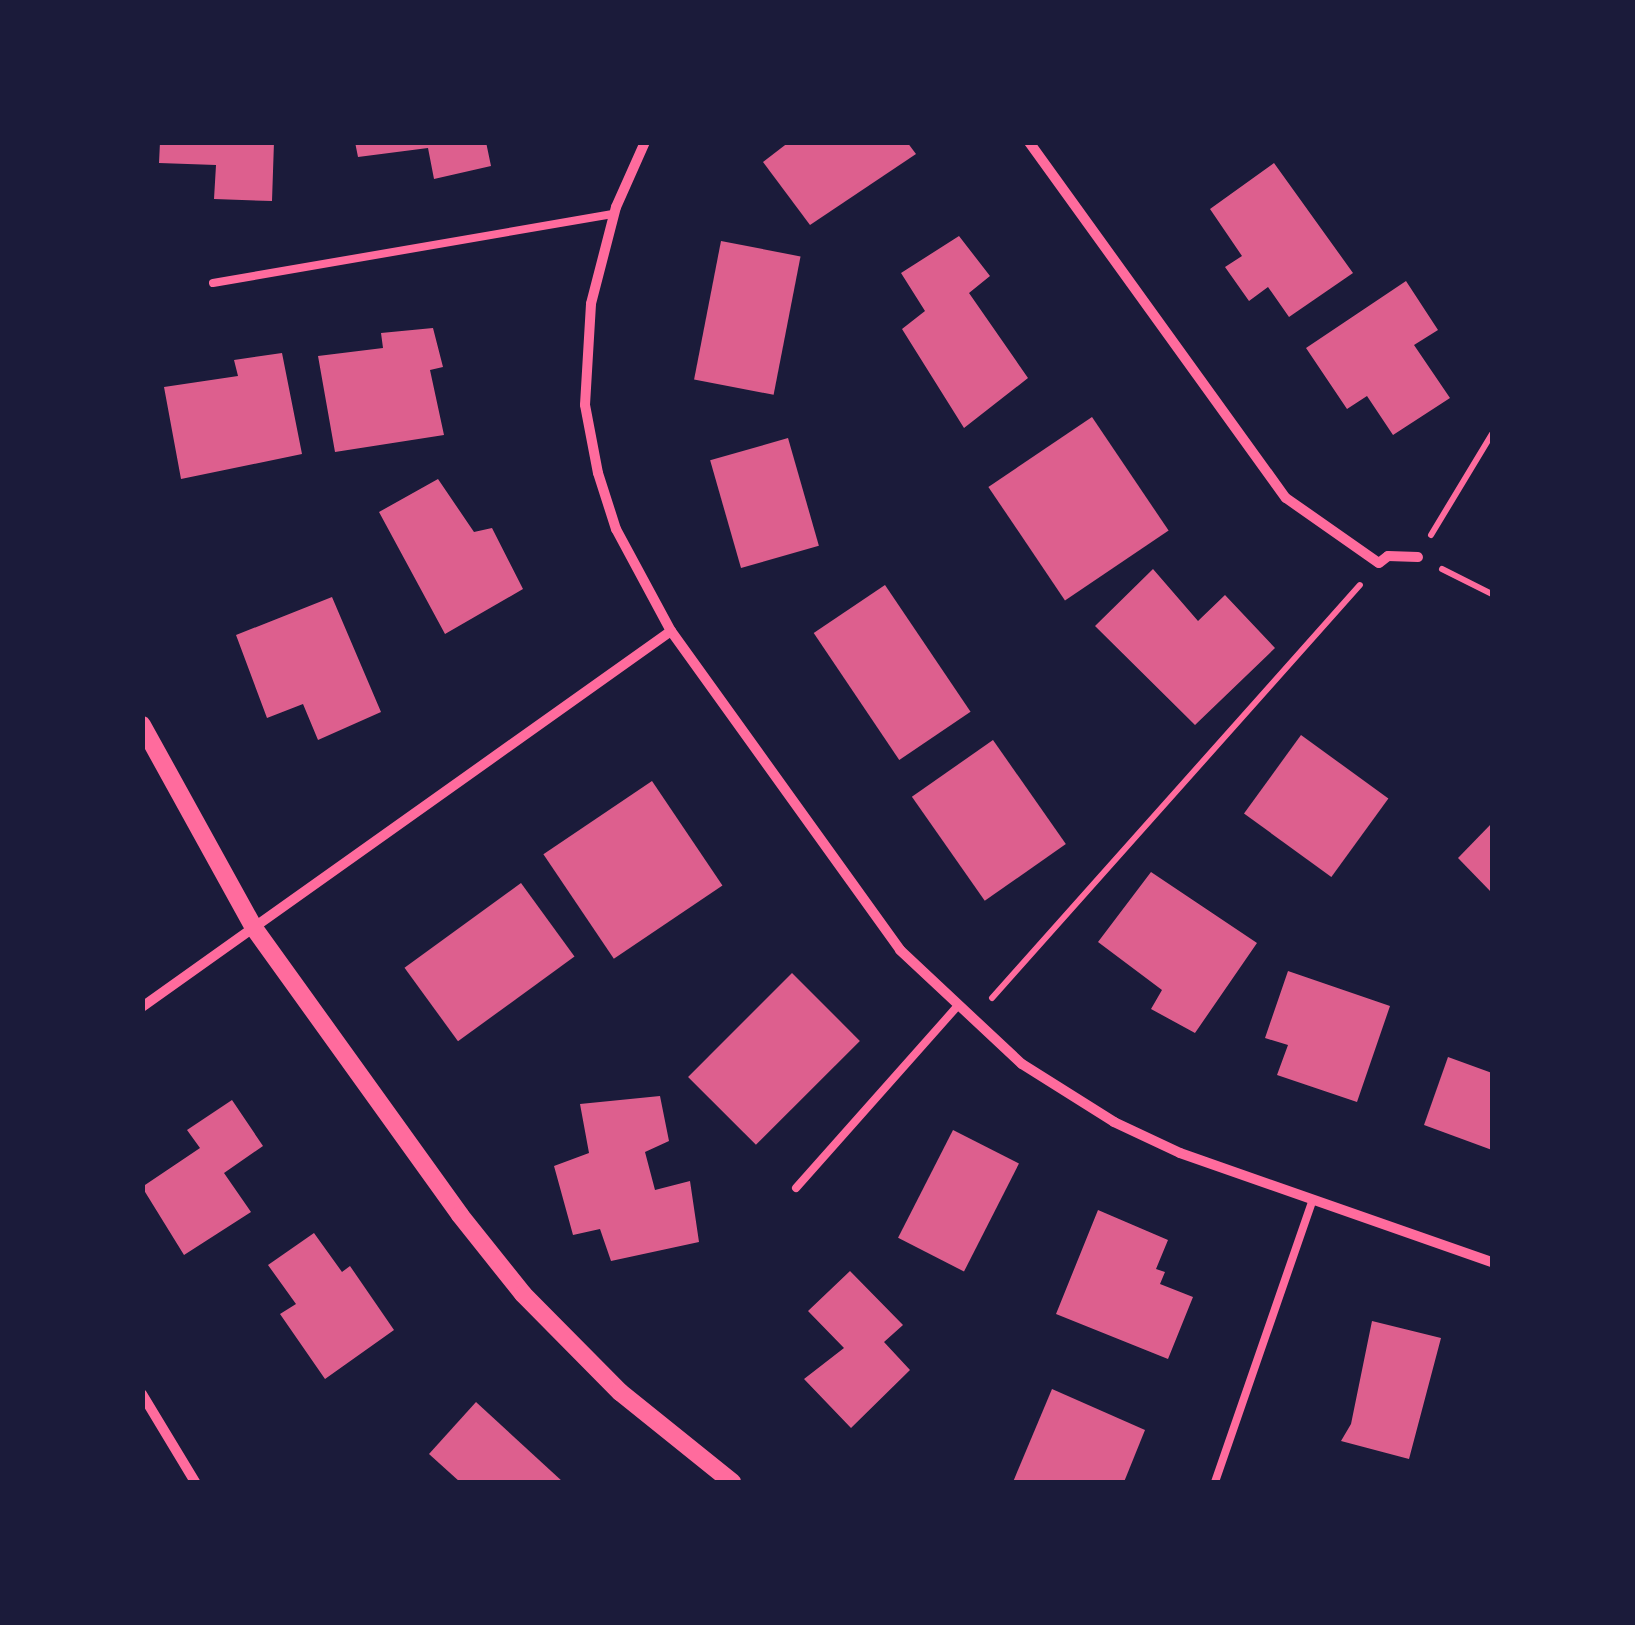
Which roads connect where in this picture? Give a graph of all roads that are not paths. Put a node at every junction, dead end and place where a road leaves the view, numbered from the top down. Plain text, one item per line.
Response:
1 (645, 142) edge
2 (1029, 142) edge
3 (614, 214) junction
4 (213, 283) dead end
5 (1418, 557) road end
6 (671, 631) junction
7 (142, 724) edge
8 (254, 928) junction
9 (142, 1007) edge
10 (956, 1008) junction
11 (796, 1188) dead end
12 (1312, 1200) junction
13 (1492, 1262) edge
14 (142, 1394) edge
15 (195, 1482) edge
16 (732, 1482) edge
17 (1215, 1482) edge

1 - 3 street
2 - 5 street
3 - 4 lane
3 - 6 street
6 - 8 street
6 - 10 street
7 - 8 street
8 - 9 street
8 - 16 street
10 - 11 lane
10 - 12 street
12 - 13 street
12 - 17 lane
14 - 15 street

